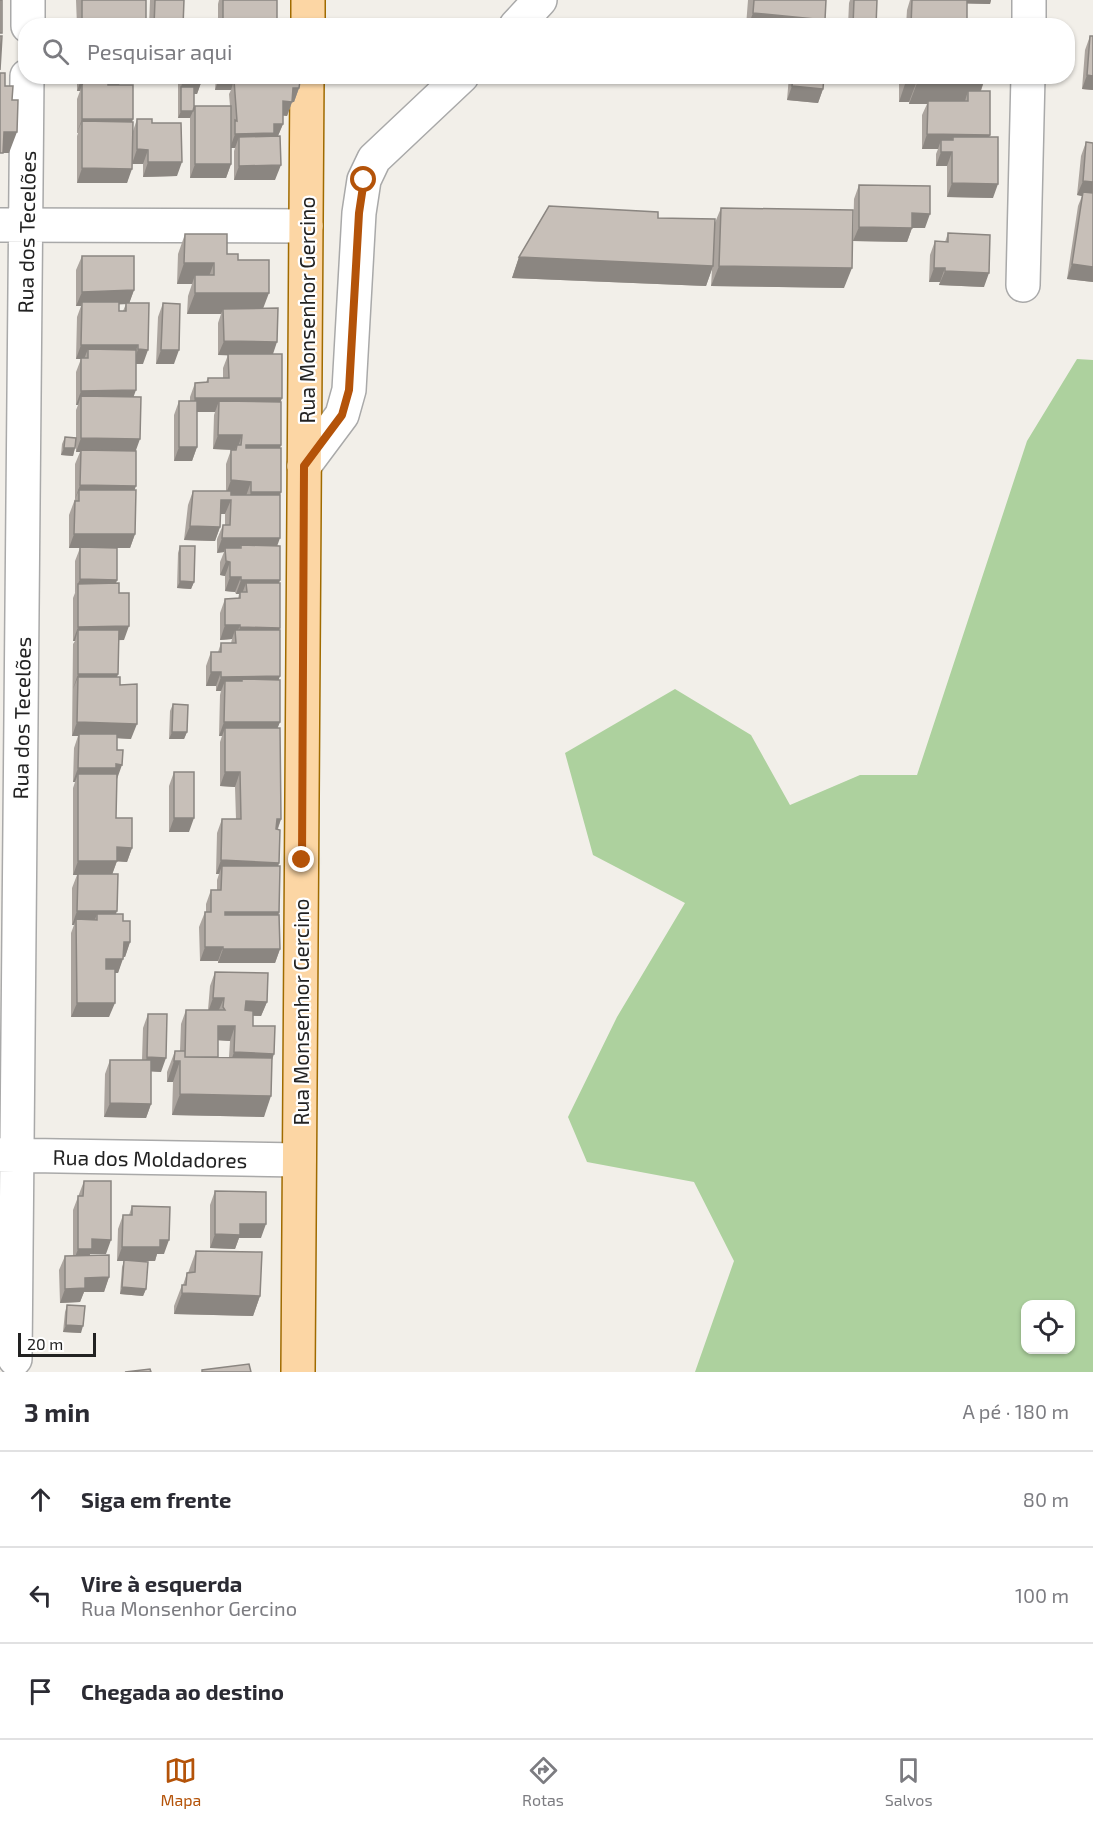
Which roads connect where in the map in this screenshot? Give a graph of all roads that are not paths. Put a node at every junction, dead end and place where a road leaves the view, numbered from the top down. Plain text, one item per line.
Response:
1 (28, 0) edge
2 (308, 0) edge
3 (540, 0) edge
4 (1029, 0) edge
5 (28, 18) edge
6 (308, 18) edge
7 (523, 18) edge
8 (1029, 18) edge
9 (26, 84) edge
10 (308, 84) edge
11 (454, 84) edge
12 (1028, 84) edge
13 (13, 225) edge
14 (306, 226) junction
15 (1023, 285) dead end
16 (304, 466) junction
17 (8, 1155) edge
18 (299, 1160) junction
19 (15, 1359) dead end
20 (298, 1372) edge

1 - 5 street
2 - 6 main road
3 - 7 street
4 - 8 street
9 - 13 street, Rua dos Tecelões
10 - 14 main road, Rua Monsenhor Gercino
11 - 16 street
12 - 15 street
13 - 14 street
13 - 17 street, Rua dos Tecelões
14 - 16 main road, Rua Monsenhor Gercino
16 - 18 main road, Rua Monsenhor Gercino
17 - 18 street, Rua dos Moldadores
17 - 19 street, Rua dos Tecelões
18 - 20 main road, Rua Monsenhor Gercino

